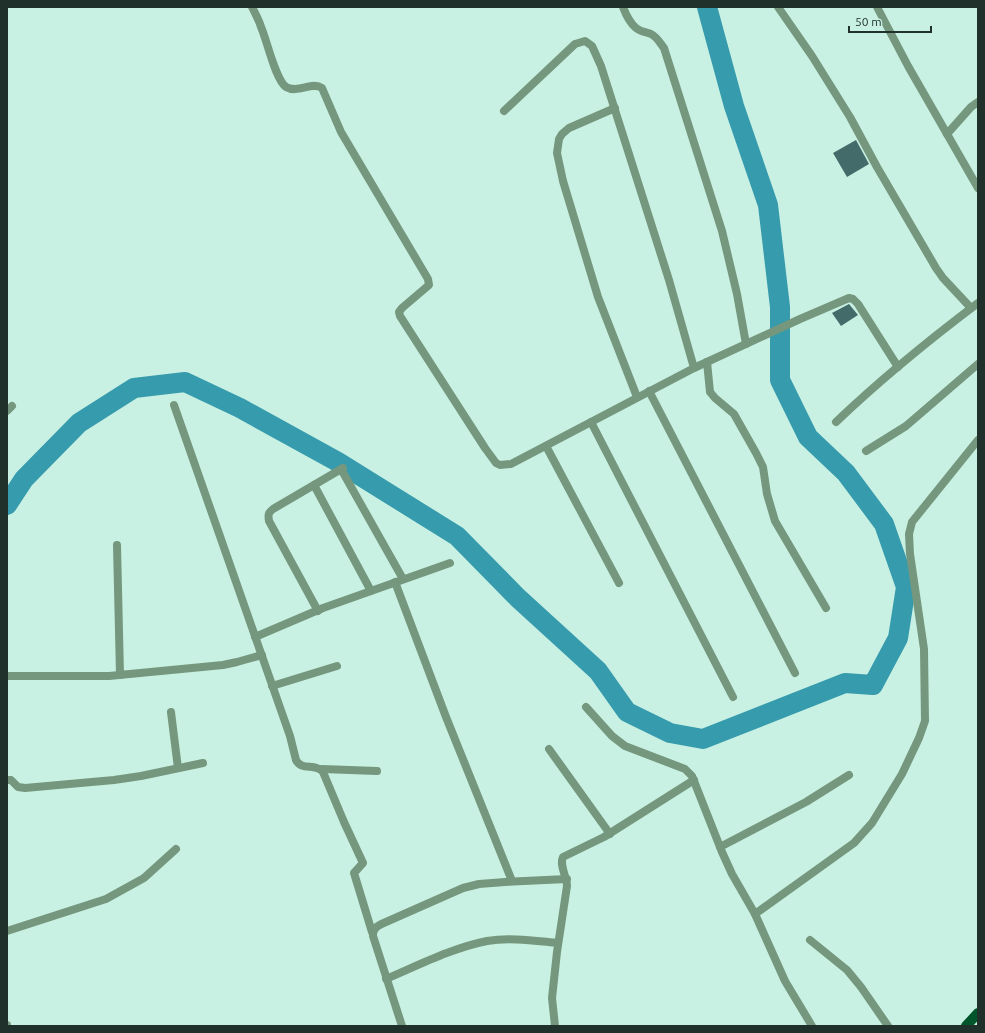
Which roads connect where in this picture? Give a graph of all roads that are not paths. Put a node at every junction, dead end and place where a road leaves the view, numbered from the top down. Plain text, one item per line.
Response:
1 (252, 7) edge
2 (623, 7) edge
3 (778, 7) edge
4 (877, 7) edge
5 (978, 102) edge
6 (615, 108) junction
7 (504, 111) dead end
8 (947, 134) junction
9 (978, 188) edge
10 (975, 305) edge
11 (749, 342) junction
12 (707, 362) junction
13 (978, 364) edge
14 (694, 368) junction
15 (898, 368) junction
16 (650, 391) junction
17 (637, 397) junction
18 (174, 405) dead end
19 (591, 422) junction
20 (836, 422) dead end
21 (978, 440) edge
22 (546, 446) junction
23 (866, 451) dead end
24 (314, 484) junction
25 (118, 545) dead end
26 (450, 563) dead end
27 (399, 581) junction
28 (619, 583) dead end
29 (371, 591) junction
30 (826, 608) dead end
31 (318, 611) junction
32 (255, 637) junction
33 (262, 655) junction
34 (337, 666) dead end
35 (795, 673) dead end
36 (120, 675) junction
37 (7, 676) edge
38 (272, 686) junction
39 (733, 697) dead end
40 (586, 707) dead end
41 (172, 712) dead end
42 (549, 748) dead end
43 (203, 763) dead end
44 (178, 768) junction
45 (322, 769) junction
46 (377, 771) dead end
47 (849, 775) dead end
48 (7, 780) edge
49 (694, 780) junction
50 (610, 834) junction
51 (176, 848) dead end
52 (720, 848) junction
53 (567, 879) junction
54 (512, 881) junction
55 (756, 914) junction
56 (7, 931) edge
57 (372, 932) junction
58 (810, 940) dead end
59 (558, 942) junction
60 (386, 979) junction
61 (978, 1013) edge
62 (402, 1026) edge
63 (555, 1026) edge
64 (812, 1026) edge
65 (888, 1026) edge
66 (966, 1026) edge

1 - 22 street
2 - 11 street
3 - 10 street
4 - 8 street
5 - 8 street
6 - 7 street
6 - 14 street
6 - 17 street
8 - 9 street
10 - 15 street
11 - 12 street
11 - 15 street
12 - 14 street
12 - 30 street
13 - 23 street
14 - 16 street
15 - 20 street
16 - 17 street
16 - 35 street
17 - 19 street
18 - 32 street
19 - 22 street
19 - 39 street
21 - 55 street
22 - 28 street
24 - 27 street
24 - 29 street
24 - 31 street
25 - 36 street
26 - 27 street
27 - 29 street
27 - 54 street
29 - 31 street
31 - 32 street
32 - 33 street
33 - 36 street
33 - 38 street
34 - 38 street
36 - 37 street
38 - 45 street
40 - 49 street
41 - 44 street
42 - 50 street
43 - 44 street
44 - 48 street
45 - 46 street
45 - 57 street
47 - 52 street
49 - 50 street
49 - 52 street
50 - 53 street
51 - 56 street
52 - 55 street
53 - 54 street
53 - 59 street
54 - 57 street
55 - 64 street
57 - 60 street
58 - 65 street
59 - 60 street
59 - 63 street
60 - 62 street
61 - 66 main road

